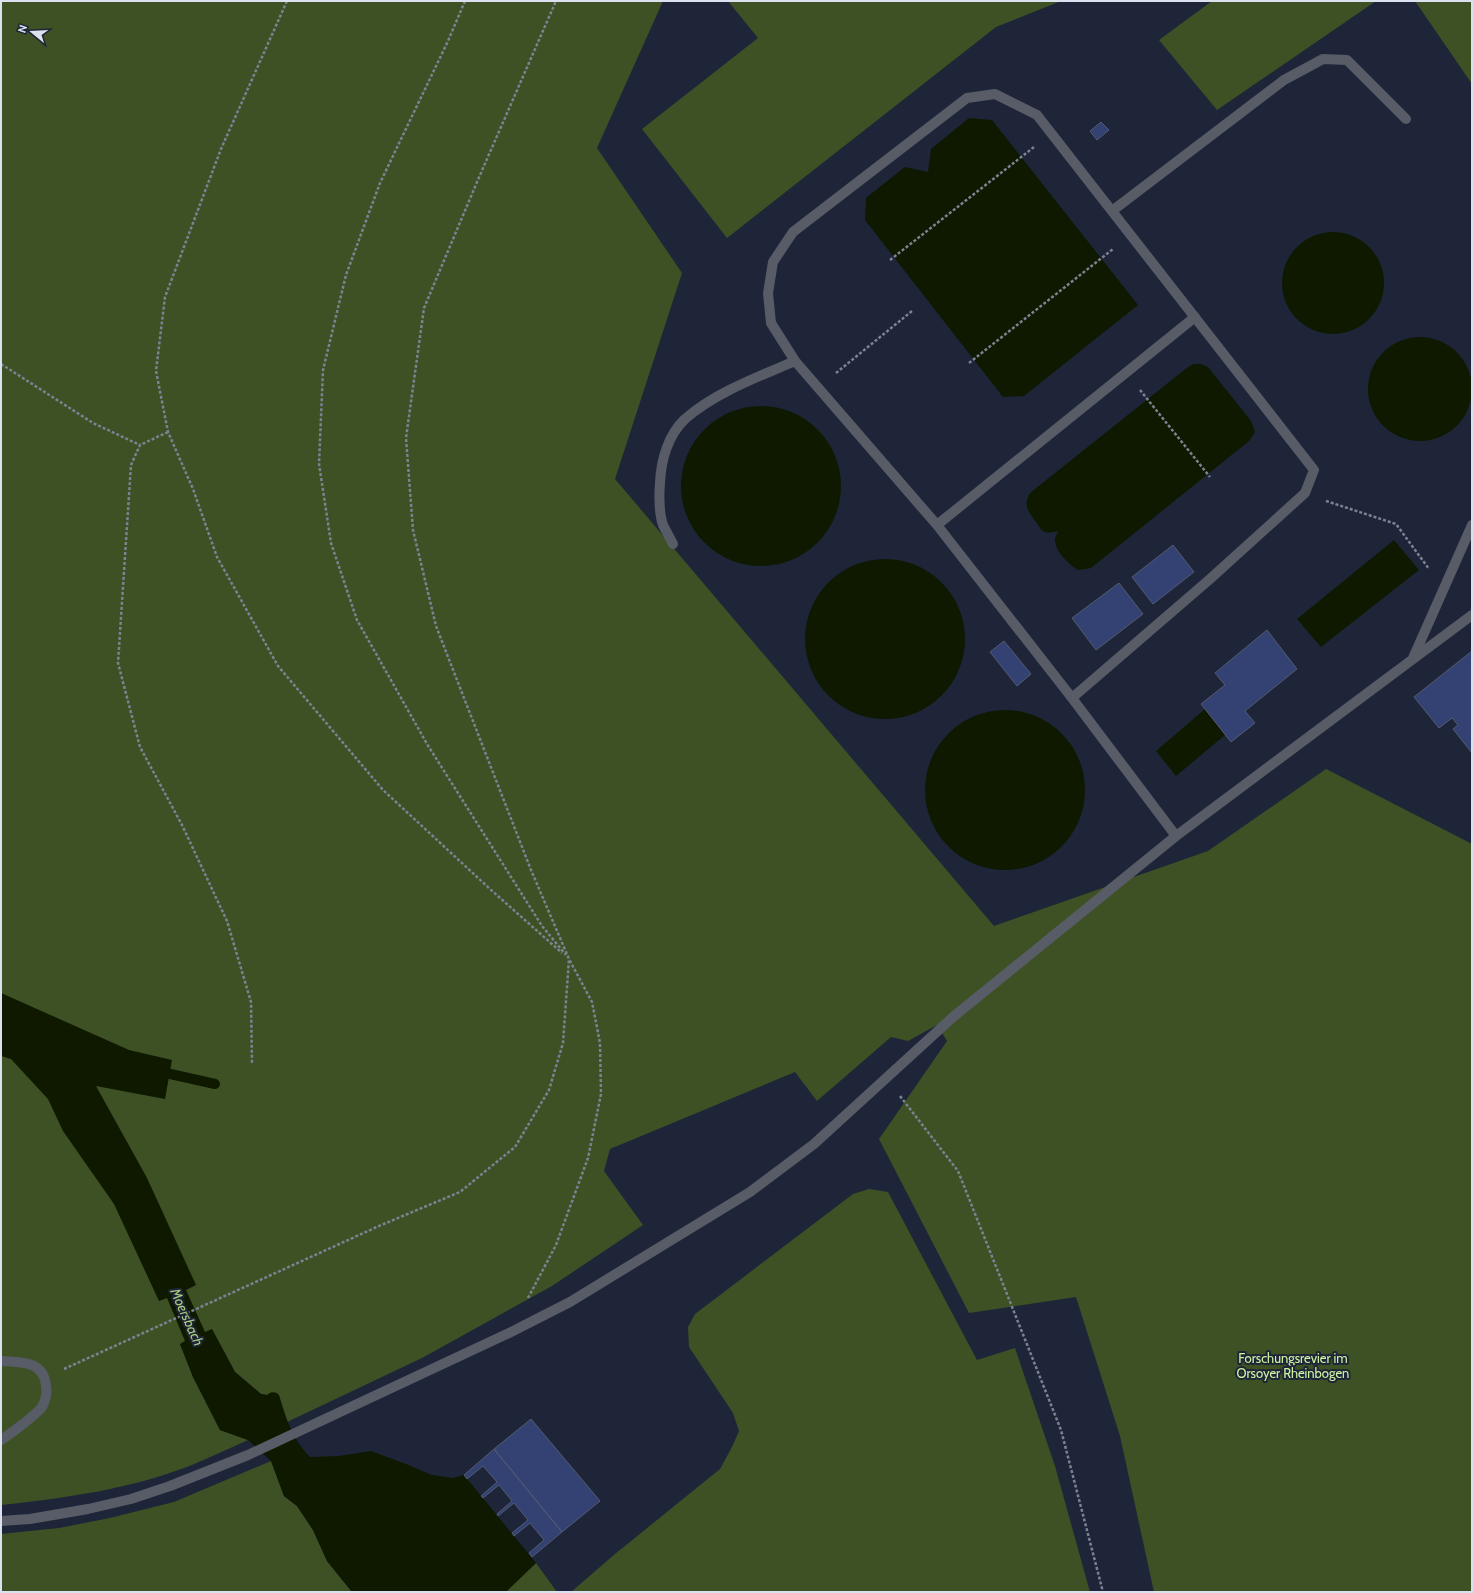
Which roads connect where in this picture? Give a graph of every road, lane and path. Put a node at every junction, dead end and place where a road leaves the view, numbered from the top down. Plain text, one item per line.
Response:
1 (287, 1) edge
2 (465, 1) edge
3 (556, 1) edge
4 (1406, 119) dead end
5 (1025, 154) dead end
6 (1112, 211) junction
7 (1105, 256) dead end
8 (890, 260) dead end
9 (912, 311) dead end
10 (1195, 317) junction
11 (796, 361) junction
12 (969, 363) dead end
13 (1, 364) edge
14 (818, 387) junction
15 (1144, 396) dead end
16 (168, 432) junction
17 (140, 445) junction
18 (1210, 477) dead end
19 (1305, 494) junction
20 (937, 525) junction
21 (1472, 525) edge
22 (673, 544) dead end
23 (1443, 588) junction
24 (1472, 615) edge
25 (1412, 660) junction
26 (1072, 698) junction
27 (1176, 836) junction
28 (569, 959) junction
29 (252, 1063) dead end
30 (886, 1079) junction
31 (509, 1333) junction
32 (1, 1361) edge
33 (45, 1377) junction
34 (1, 1440) edge
35 (1, 1520) edge
36 (1103, 1592) edge

1 - 16 path
2 - 28 path
3 - 28 path
4 - 6 lane
5 - 8 path
6 - 10 lane
6 - 11 lane
7 - 12 path
9 - 14 path
10 - 19 lane
10 - 20 lane
11 - 14 lane
11 - 22 lane
13 - 17 path
14 - 20 lane
15 - 18 path
16 - 17 path
16 - 28 path
17 - 29 path
19 - 23 path
19 - 26 lane
20 - 26 lane
21 - 23 lane
23 - 25 lane
24 - 25 lane
25 - 27 lane
26 - 27 lane
27 - 30 lane
28 - 31 path
28 - 33 path
30 - 31 lane
30 - 36 path
31 - 35 lane
32 - 33 lane
33 - 34 lane

